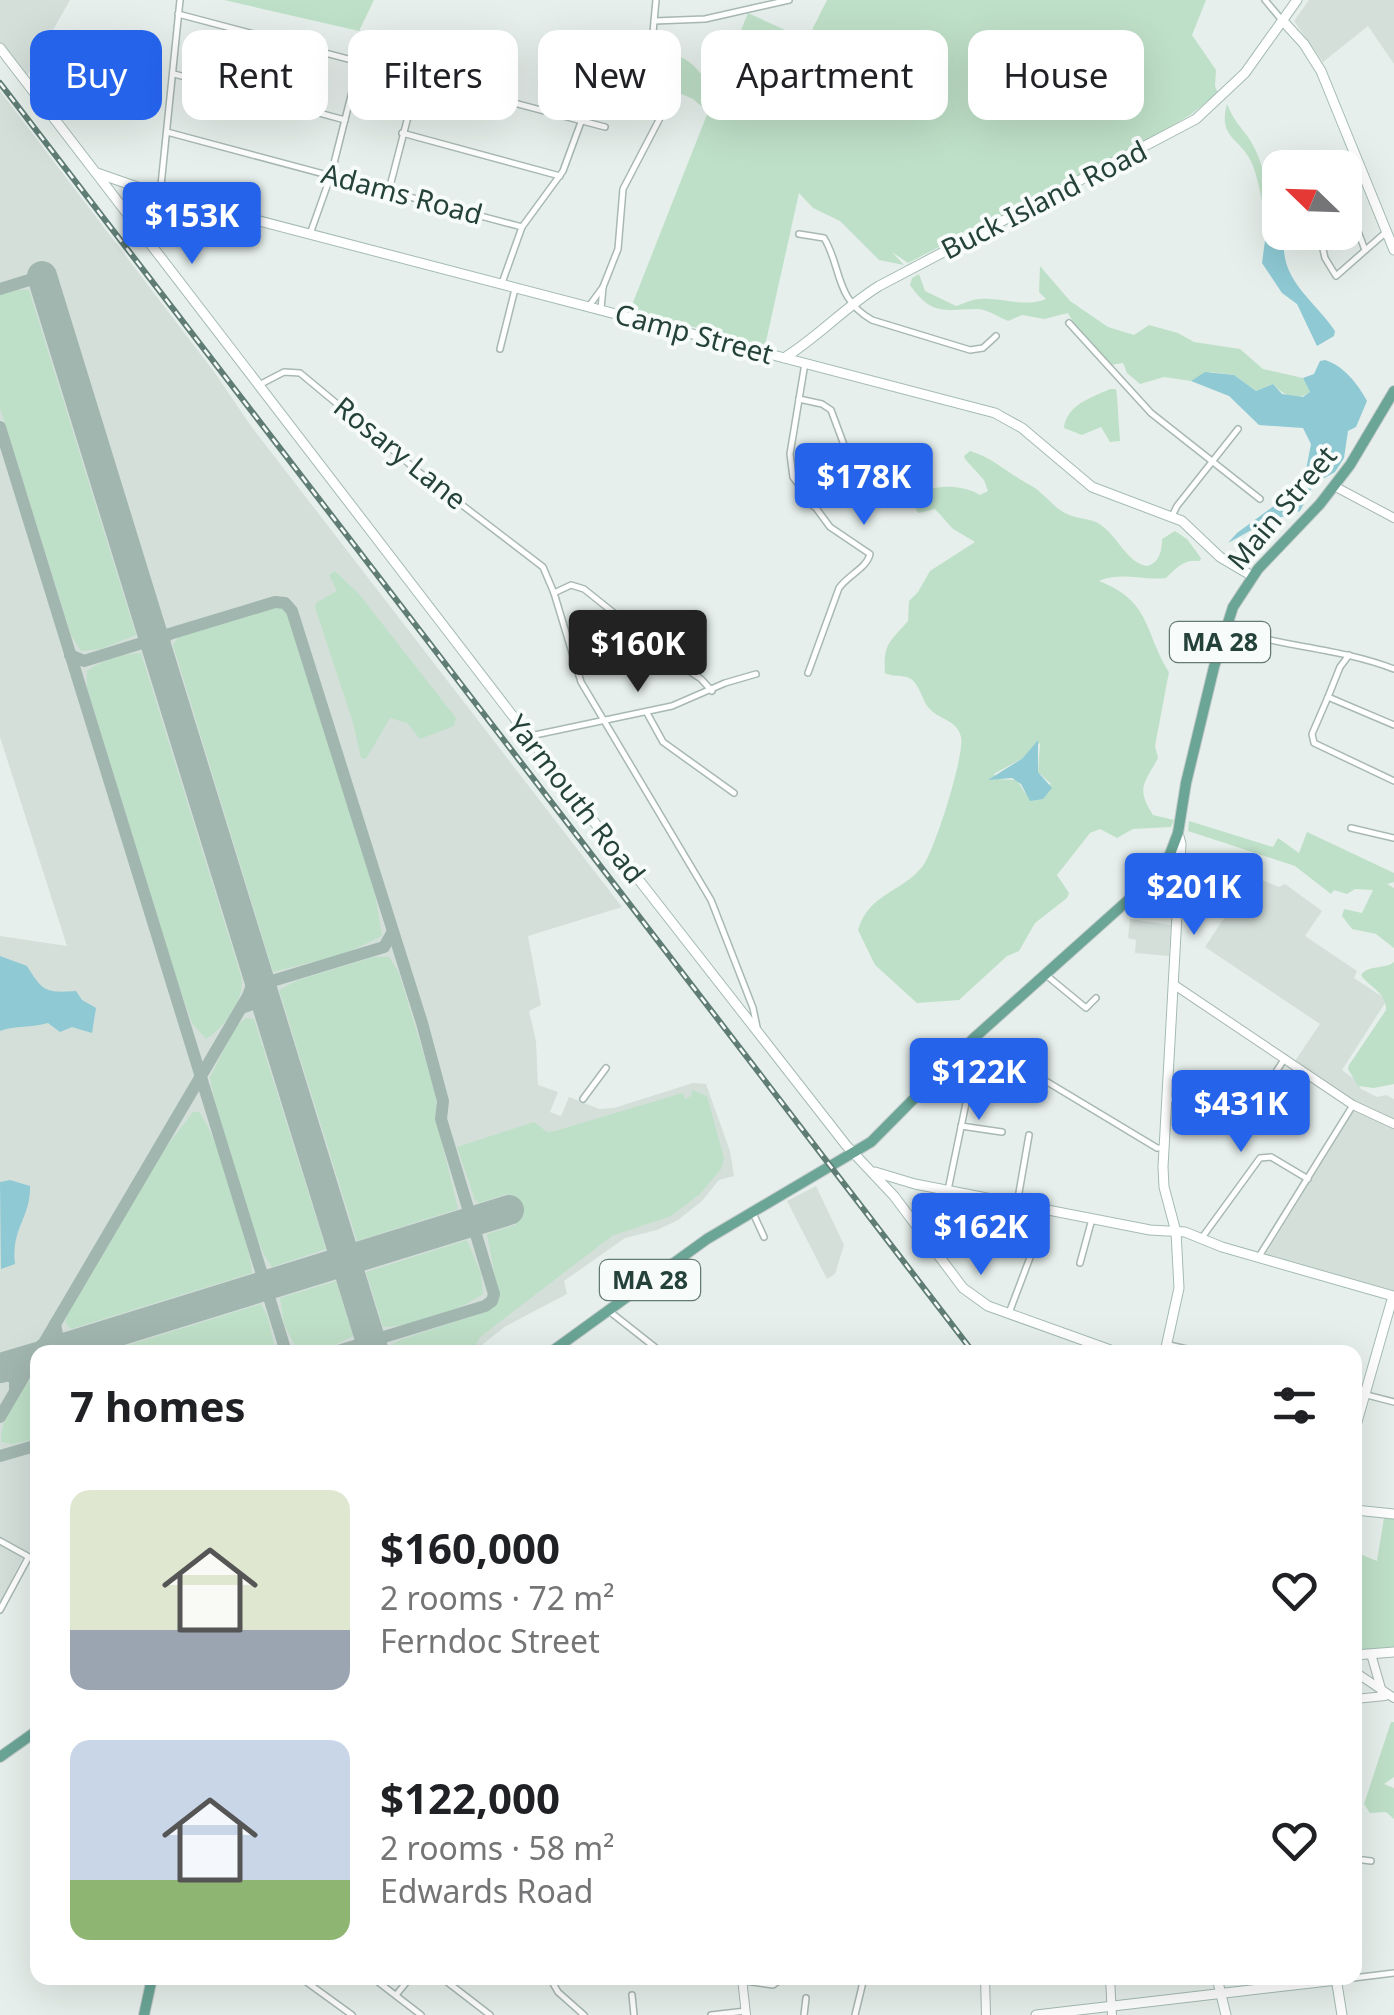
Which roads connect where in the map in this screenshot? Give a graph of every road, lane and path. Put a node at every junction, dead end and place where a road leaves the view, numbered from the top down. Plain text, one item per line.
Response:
1 (180, 0) edge
2 (656, 0) edge
3 (790, 0) edge
4 (1266, 0) edge
5 (1297, 0) edge
6 (178, 14) junction
7 (654, 21) junction
8 (1283, 21) junction
9 (0, 48) edge
10 (348, 60) edge
11 (173, 73) junction
12 (518, 104) edge
13 (348, 106) edge
14 (344, 120) junction
15 (406, 120) edge
16 (582, 121) junction
17 (605, 127) dead end
18 (167, 132) junction
19 (402, 134) junction
20 (94, 172) junction
21 (331, 175) junction
22 (560, 176) junction
23 (122, 184) junction
24 (388, 190) junction
25 (111, 193) junction
26 (160, 194) junction
27 (522, 227) junction
28 (1387, 231) junction
29 (310, 234) junction
30 (799, 234) dead end
31 (1362, 242) edge
32 (1323, 250) edge
33 (1365, 250) junction
34 (1394, 250) edge
35 (502, 283) junction
36 (516, 287) junction
37 (602, 287) junction
38 (853, 302) junction
39 (589, 306) junction
40 (601, 309) junction
41 (1069, 323) dead end
42 (996, 336) dead end
43 (809, 344) junction
44 (500, 349) dead end
45 (784, 358) junction
46 (802, 362) junction
47 (820, 367) junction
48 (259, 386) junction
49 (1394, 391) edge
50 (800, 399) junction
51 (1238, 429) dead end
52 (1212, 462) junction
53 (1334, 486) junction
54 (1260, 500) dead end
55 (813, 506) junction
56 (1172, 516) junction
57 (1394, 518) edge
58 (1252, 576) junction
59 (554, 593) junction
60 (1224, 628) junction
61 (1336, 652) junction
62 (1350, 655) junction
63 (1340, 666) junction
64 (1394, 669) edge
65 (808, 673) dead end
66 (756, 674) dead end
67 (712, 691) junction
68 (1328, 697) junction
69 (648, 713) junction
70 (603, 721) junction
71 (1394, 725) edge
72 (529, 737) junction
73 (1394, 780) edge
74 (734, 794) dead end
75 (1351, 828) dead end
76 (1178, 834) junction
77 (1394, 838) edge
78 (1167, 860) junction
79 (1154, 877) junction
80 (1176, 882) junction
81 (1208, 882) dead end
82 (1046, 975) junction
83 (1173, 984) junction
84 (1096, 998) dead end
85 (751, 1002) junction
86 (741, 1011) junction
87 (758, 1032) junction
88 (974, 1038) junction
89 (994, 1051) junction
90 (1286, 1058) junction
91 (606, 1068) dead end
92 (583, 1098) dead end
93 (1166, 1100) junction
94 (1353, 1105) junction
95 (1394, 1124) edge
96 (961, 1126) junction
97 (1002, 1132) dead end
98 (1029, 1135) dead end
99 (1163, 1148) junction
100 (854, 1154) junction
101 (872, 1171) junction
102 (898, 1180) junction
103 (1308, 1180) junction
104 (948, 1190) junction
105 (891, 1192) junction
106 (1016, 1204) junction
107 (1048, 1210) junction
108 (753, 1213) junction
109 (1092, 1219) junction
110 (1176, 1232) junction
111 (764, 1236) dead end
112 (1201, 1239) junction
113 (1258, 1258) junction
114 (1080, 1264) dead end
115 (1394, 1296) edge
116 (608, 1311) junction
117 (1009, 1313) junction
118 (563, 1344) edge
119 (651, 1345) edge
120 (1097, 1345) edge
121 (1167, 1345) edge
122 (1362, 1387) edge
123 (1362, 1394) edge
124 (1394, 1402) edge
125 (1362, 1511) edge
126 (1394, 1514) edge
127 (0, 1542) edge
128 (28, 1558) joint
129 (0, 1610) edge
130 (1394, 1652) edge
131 (1370, 1654) junction
132 (1362, 1655) edge
133 (1362, 1677) edge
134 (1389, 1695) edge
135 (1362, 1698) edge
136 (30, 1736) edge
137 (0, 1757) edge
138 (1362, 1860) edge
139 (1371, 1861) dead end
140 (1394, 1973) edge
141 (1362, 1976) edge
142 (154, 1985) edge
143 (311, 1985) edge
144 (382, 1985) edge
145 (404, 1985) edge
146 (451, 1985) edge
147 (554, 1985) edge
148 (743, 1985) edge
149 (862, 1985) edge
150 (985, 1985) edge
151 (1110, 1985) edge
152 (1219, 1985) edge
153 (1290, 1985) edge
154 (1337, 1985) edge
155 (1221, 1994) junction
156 (396, 1995) junction
157 (632, 1995) dead end
158 (806, 1998) dead end
159 (1112, 2011) edge
160 (988, 2012) edge
161 (746, 2013) edge
162 (148, 2015) edge
163 (352, 2015) edge
164 (421, 2015) edge
165 (490, 2015) edge
166 (584, 2015) edge
167 (634, 2015) edge
168 (710, 2015) edge
169 (804, 2015) edge
170 (855, 2015) edge
171 (1036, 2015) edge
172 (1226, 2015) edge
173 (1342, 2015) edge

1 - 6 street
2 - 7 street
3 - 7 street
4 - 8 street
5 - 8 main road, Buck Island Road
6 - 10 street
6 - 11 street
7 - 37 street
8 - 28 main road
8 - 38 main road, Buck Island Road
9 - 20 main road, Yarmouth Road
11 - 14 street
11 - 18 street
12 - 16 street
13 - 14 street
14 - 21 street
15 - 19 street
16 - 17 street
16 - 22 street
18 - 21 street, Adams Road
18 - 26 street
19 - 22 street
19 - 24 street
20 - 23 main road, Camp Street
20 - 25 main road, Yarmouth Road
21 - 24 street, Adams Road
21 - 29 street
22 - 27 street
23 - 25 main road
23 - 26 main road, Camp Street
24 - 27 street, Adams Road
25 - 48 main road, Yarmouth Road
26 - 29 main road, Camp Street
27 - 35 street
28 - 33 street
28 - 34 main road
29 - 35 main road, Camp Street
30 - 38 street
31 - 33 street
32 - 33 street
35 - 36 main road, Camp Street
36 - 39 main road, Camp Street
36 - 44 street
37 - 39 street
37 - 40 street
38 - 42 street
38 - 43 main road, Buck Island Road
39 - 40 main road, Camp Street
40 - 45 main road, Camp Street
41 - 52 street
43 - 45 main road, Buck Island Road
43 - 46 main road, Buck Island Road
43 - 47 main road
45 - 46 main road, Camp Street
46 - 47 main road, Camp Street
46 - 50 street
47 - 56 main road, Camp Street
48 - 59 street, Rosary Lane
48 - 72 main road, Yarmouth Road
49 - 53 main road, Main Street / MA 28
50 - 55 street
50 - 55 street
51 - 52 street
52 - 54 street
52 - 56 street
53 - 57 street
53 - 58 main road, Main Street / MA 28
55 - 65 street
56 - 58 main road, Camp Street
58 - 60 main road, Main Street / MA 28
59 - 67 street
59 - 70 street
60 - 61 street
60 - 76 main road, Main Street / MA 28
61 - 62 street
61 - 63 street
62 - 63 street
62 - 64 street
63 - 68 street
66 - 67 street
67 - 69 street
68 - 71 street
68 - 73 street
69 - 70 street
69 - 74 street
70 - 72 street
70 - 85 street
72 - 86 main road, Yarmouth Road
75 - 77 street
76 - 78 main road, Main Street / MA 28
76 - 80 main road, Main Street
78 - 79 main road, MA 28
78 - 80 main road, Main Street
79 - 80 main road
79 - 82 main road, MA 28
80 - 81 street
80 - 83 main road, Main Street
82 - 84 street
82 - 88 main road, MA 28
83 - 90 street
83 - 93 main road, Main Street
85 - 86 street
85 - 87 street
86 - 87 main road, Yarmouth Road
87 - 100 main road, Yarmouth Road
88 - 89 street
88 - 100 main road, MA 28
89 - 96 street
89 - 99 street
90 - 93 street
90 - 94 street
91 - 92 street
93 - 99 main road, Main Street
94 - 95 street
94 - 103 street
96 - 97 street
96 - 104 street
98 - 106 street
99 - 110 main road, Main Street
100 - 101 main road, Yarmouth Road
100 - 108 main road, MA 28
101 - 102 main road
101 - 105 main road, Yarmouth Road
102 - 104 main road
102 - 105 main road
103 - 112 street
103 - 113 street
104 - 106 main road
105 - 117 main road, Yarmouth Road
106 - 107 main road
107 - 109 main road
107 - 117 street
108 - 111 street
108 - 116 main road, MA 28
109 - 110 main road
109 - 114 street
110 - 112 main road
110 - 121 main road, Main Street
112 - 113 main road
113 - 115 main road
115 - 122 main road
116 - 118 main road, MA 28
116 - 119 street
117 - 120 main road, Yarmouth Road
123 - 124 street
125 - 126 main road
127 - 128 street
128 - 129 street
130 - 131 main road
131 - 132 main road
131 - 134 street
133 - 134 street
134 - 135 street
136 - 137 main road
138 - 139 street
140 - 141 street
142 - 162 main road
143 - 163 street
144 - 156 street
145 - 156 street
146 - 165 street
147 - 166 street
148 - 161 street
149 - 170 street
150 - 160 street
151 - 159 street
152 - 155 main road
153 - 155 main road
154 - 173 main road
155 - 159 main road
155 - 172 main road
156 - 164 street
157 - 167 street
158 - 169 street
159 - 171 main road
161 - 168 street

